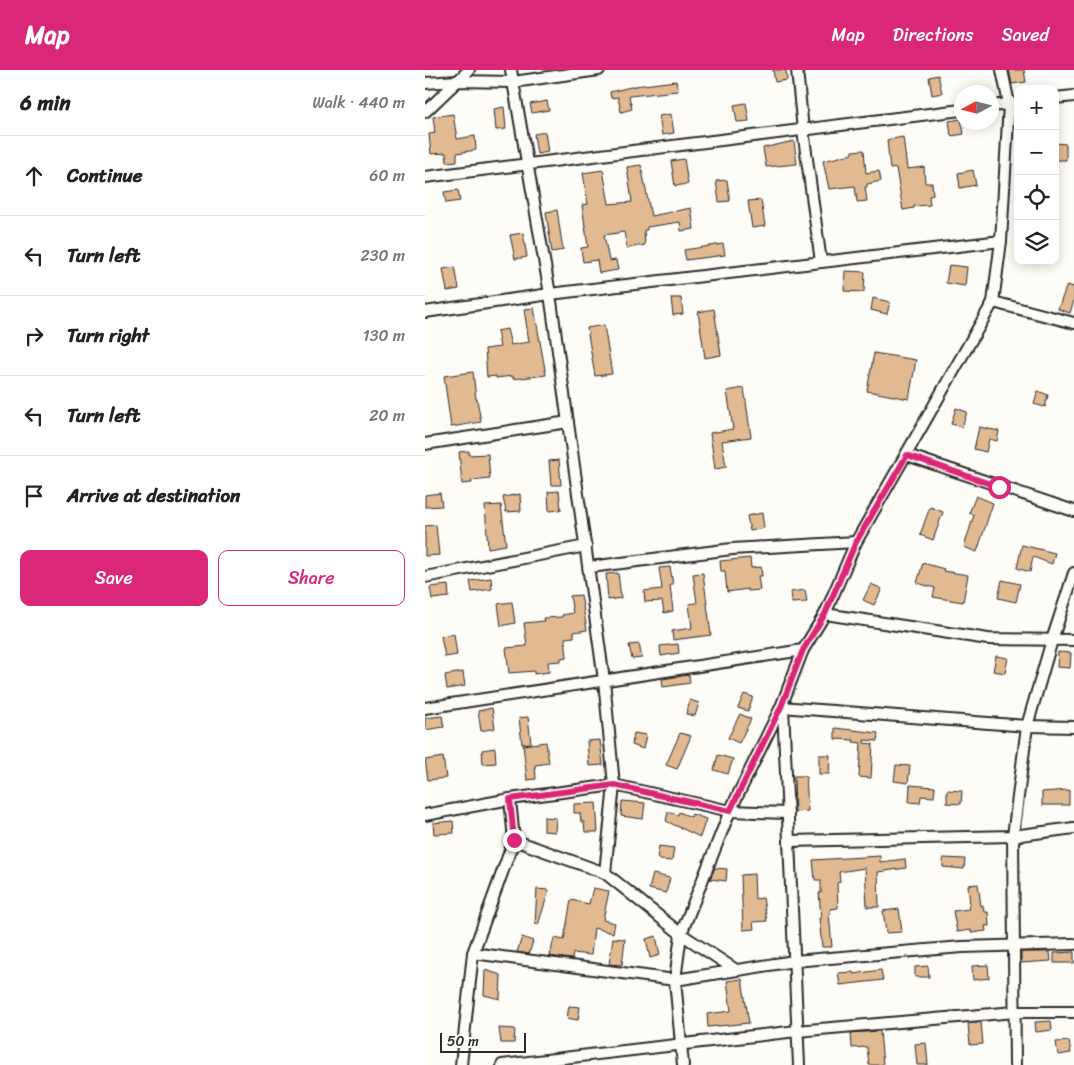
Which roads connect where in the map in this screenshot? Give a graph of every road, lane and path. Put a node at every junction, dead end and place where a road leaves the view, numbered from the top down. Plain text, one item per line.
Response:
1 (469, 70) edge
2 (511, 70) edge
3 (599, 70) edge
4 (797, 70) edge
5 (1003, 70) edge
6 (457, 81) junction
7 (513, 82) junction
8 (425, 83) edge
9 (1074, 96) edge
10 (1059, 98) edge
11 (1013, 103) edge
12 (999, 105) edge
13 (954, 111) edge
14 (425, 112) edge
15 (803, 130) junction
16 (527, 164) junction
17 (425, 177) edge
18 (1001, 242) junction
19 (821, 262) junction
20 (550, 294) junction
21 (993, 302) junction
22 (425, 312) edge
23 (1074, 323) edge
24 (568, 422) junction
25 (425, 444) edge
26 (907, 455) junction
27 (1074, 511) edge
28 (856, 542) junction
29 (586, 546) junction
30 (590, 568) junction
31 (1074, 572) edge
32 (425, 576) edge
33 (825, 614) junction
34 (1052, 640) junction
35 (1074, 640) edge
36 (803, 650) junction
37 (604, 680) junction
38 (782, 707) junction
39 (425, 708) edge
40 (1027, 726) junction
41 (1074, 727) edge
42 (614, 785) junction
43 (510, 799) junction
44 (730, 811) junction
45 (788, 813) junction
46 (425, 815) edge
47 (1074, 828) edge
48 (1013, 836) junction
49 (514, 840) junction
50 (789, 841) junction
51 (605, 873) junction
52 (681, 934) junction
53 (1074, 944) edge
54 (1014, 945) junction
55 (473, 953) junction
56 (794, 961) junction
57 (736, 970) junction
58 (675, 980) junction
59 (1015, 1012) junction
60 (1074, 1012) edge
61 (797, 1031) junction
62 (681, 1044) junction
63 (461, 1065) edge
64 (502, 1065) edge
65 (683, 1065) edge
66 (799, 1065) edge
67 (1015, 1065) edge

1 - 6 street
2 - 7 street
3 - 7 street
4 - 15 street
5 - 11 street
6 - 7 street
6 - 8 street
6 - 14 street
7 - 16 street
9 - 10 street
11 - 12 street
11 - 18 street
13 - 15 street
15 - 16 street
15 - 19 street
16 - 17 street
16 - 20 street
18 - 19 street
18 - 21 street
19 - 20 street
20 - 22 street
20 - 24 street
21 - 23 street
21 - 26 street
24 - 25 street
24 - 29 street
26 - 27 street
26 - 28 street
28 - 30 street
28 - 33 street
29 - 30 street
29 - 32 street
30 - 37 street
31 - 34 street
33 - 34 street
33 - 36 street
34 - 35 street
34 - 40 street
36 - 37 street
36 - 38 street
37 - 39 street
37 - 42 street
38 - 40 street
38 - 44 street
38 - 45 street
40 - 41 street
40 - 48 street
42 - 43 street
42 - 44 street
42 - 51 street
43 - 46 street
43 - 49 street
44 - 45 street
44 - 52 street
45 - 50 street
47 - 48 street
48 - 50 street
48 - 54 street
49 - 51 street
49 - 55 street
50 - 56 street
51 - 52 street
52 - 57 street
52 - 58 street
53 - 54 street
54 - 56 street
54 - 59 street
55 - 58 street
55 - 63 street
56 - 57 street
56 - 61 street
57 - 58 street
58 - 62 street
59 - 60 street
59 - 61 street
59 - 67 street
61 - 62 street
61 - 66 street
62 - 64 street
62 - 65 street

